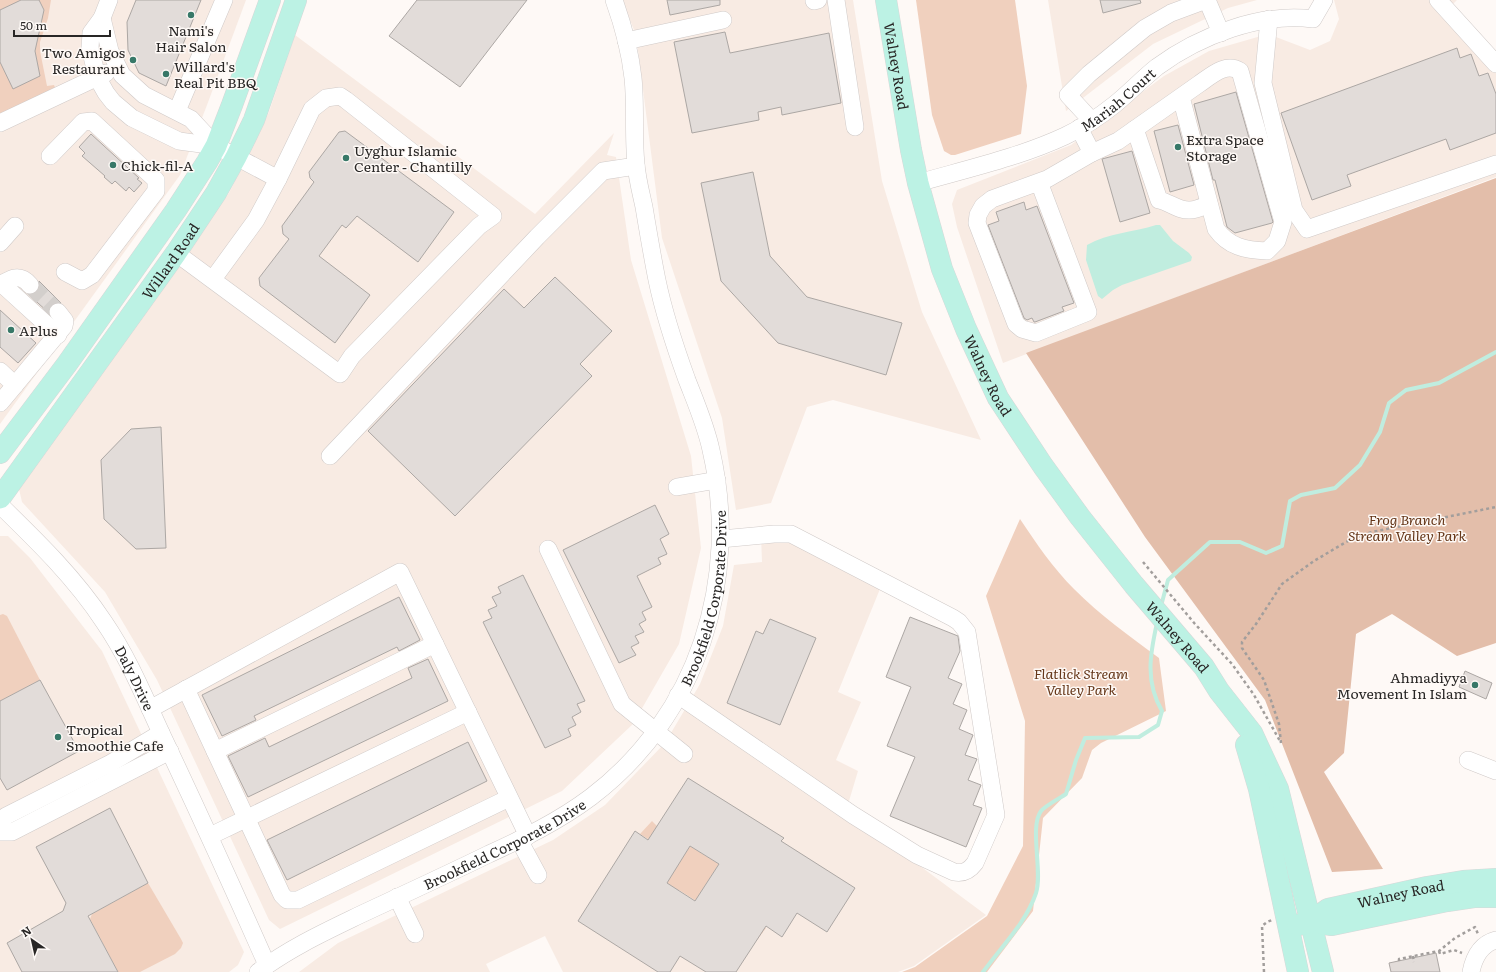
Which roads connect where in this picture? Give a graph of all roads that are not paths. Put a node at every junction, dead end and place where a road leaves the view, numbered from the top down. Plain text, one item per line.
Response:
1 (110, 0) edge
2 (224, 0) edge
3 (270, 0) edge
4 (296, 0) edge
5 (614, 0) edge
6 (836, 0) edge
7 (886, 0) edge
8 (1207, 0) edge
9 (1324, 0) edge
10 (1438, 0) edge
11 (102, 18) junction
12 (1269, 19) junction
13 (723, 20) dead end
14 (1221, 33) junction
15 (626, 41) junction
16 (1496, 64) edge
17 (118, 68) junction
18 (97, 78) junction
19 (1181, 97) junction
20 (177, 111) junction
21 (0, 123) edge
22 (1085, 124) junction
23 (855, 127) dead end
24 (1135, 129) junction
25 (216, 146) junction
26 (1092, 153) junction
27 (50, 156) dead end
28 (236, 157) junction
29 (1496, 164) edge
30 (636, 166) junction
31 (278, 179) junction
32 (1039, 182) junction
33 (918, 183) junction
34 (1209, 204) junction
35 (16, 226) dead end
36 (0, 243) edge
37 (176, 253) junction
38 (65, 272) dead end
39 (213, 279) junction
40 (1, 285) edge
41 (30, 285) tunnel mouth
42 (58, 312) tunnel mouth
43 (58, 335) junction
44 (0, 371) edge
45 (15, 385) junction
46 (0, 403) edge
47 (0, 453) edge
48 (330, 456) dead end
49 (717, 480) junction
50 (677, 487) dead end
51 (0, 498) edge
52 (0, 505) edge
53 (721, 539) junction
54 (548, 549) dead end
55 (435, 644) junction
56 (186, 689) junction
57 (1219, 690) junction
58 (678, 695) junction
59 (150, 709) junction
60 (468, 712) junction
61 (655, 732) junction
62 (161, 733) junction
63 (170, 751) junction
64 (216, 751) junction
65 (684, 754) dead end
66 (1468, 760) dead end
67 (1496, 771) edge
68 (509, 798) junction
69 (247, 819) junction
70 (0, 824) edge
71 (0, 832) edge
72 (210, 836) junction
73 (524, 838) junction
74 (538, 875) dead end
75 (1496, 879) edge
76 (398, 897) junction
77 (1496, 897) edge
78 (1310, 922) junction
79 (1281, 924) junction
80 (415, 934) dead end
81 (1490, 943) edge
82 (262, 969) edge
83 (1298, 972) edge
84 (1323, 972) edge
85 (1471, 972) edge

1 - 11 street
2 - 20 street
3 - 25 main road, Willard Road
4 - 28 main road, Willard Road
5 - 15 street, Brookfield Corporate Drive
6 - 23 street
7 - 33 main road, Walney Road
8 - 14 street
8 - 22 street
9 - 12 street, Mariah Court
10 - 16 street
11 - 17 street
11 - 18 street
12 - 14 street, Mariah Court
12 - 29 street
13 - 15 street
14 - 22 street, Mariah Court
15 - 30 street, Brookfield Corporate Drive
17 - 18 street
17 - 20 street
18 - 21 street
18 - 25 street
19 - 24 street
19 - 34 street
19 - 34 street
20 - 25 street
22 - 26 street
22 - 33 street, Mariah Court
24 - 26 street
24 - 34 street
25 - 28 street
25 - 47 main road, Willard Road
26 - 32 street
27 - 38 street
28 - 31 street
28 - 37 main road, Willard Road
30 - 48 street
30 - 49 street, Brookfield Corporate Drive
31 - 39 street
31 - 39 street
32 - 32 street
33 - 57 main road, Walney Road
35 - 36 street
37 - 39 street
37 - 51 main road, Willard Road
40 - 41 street
40 - 43 street
42 - 43 street
43 - 45 street
44 - 45 street
45 - 46 street
49 - 50 street
49 - 53 street, Brookfield Corporate Drive
52 - 59 street, Daly Drive
53 - 58 street, Brookfield Corporate Drive
53 - 58 street
54 - 61 street
55 - 56 street
55 - 60 street
55 - 64 street
56 - 59 street
56 - 64 street
57 - 78 main road, Walney Road
57 - 79 main road, Walney Road
58 - 61 street, Brookfield Corporate Drive
59 - 62 street, Daly Drive
60 - 68 street
60 - 69 street
61 - 65 street
61 - 73 street, Brookfield Corporate Drive
62 - 63 street, Daly Drive
62 - 70 street
63 - 71 street
63 - 72 street, Daly Drive
64 - 69 street
66 - 67 street
68 - 69 street
68 - 73 street
69 - 72 street
72 - 82 street, Daly Drive
73 - 74 street
73 - 76 street, Brookfield Corporate Drive
75 - 78 main road, Walney Road
76 - 80 street
76 - 82 street, Brookfield Corporate Drive
77 - 78 main road, Walney Road
78 - 79 main road, Walney Road
78 - 84 main road
79 - 83 main road
81 - 85 street

